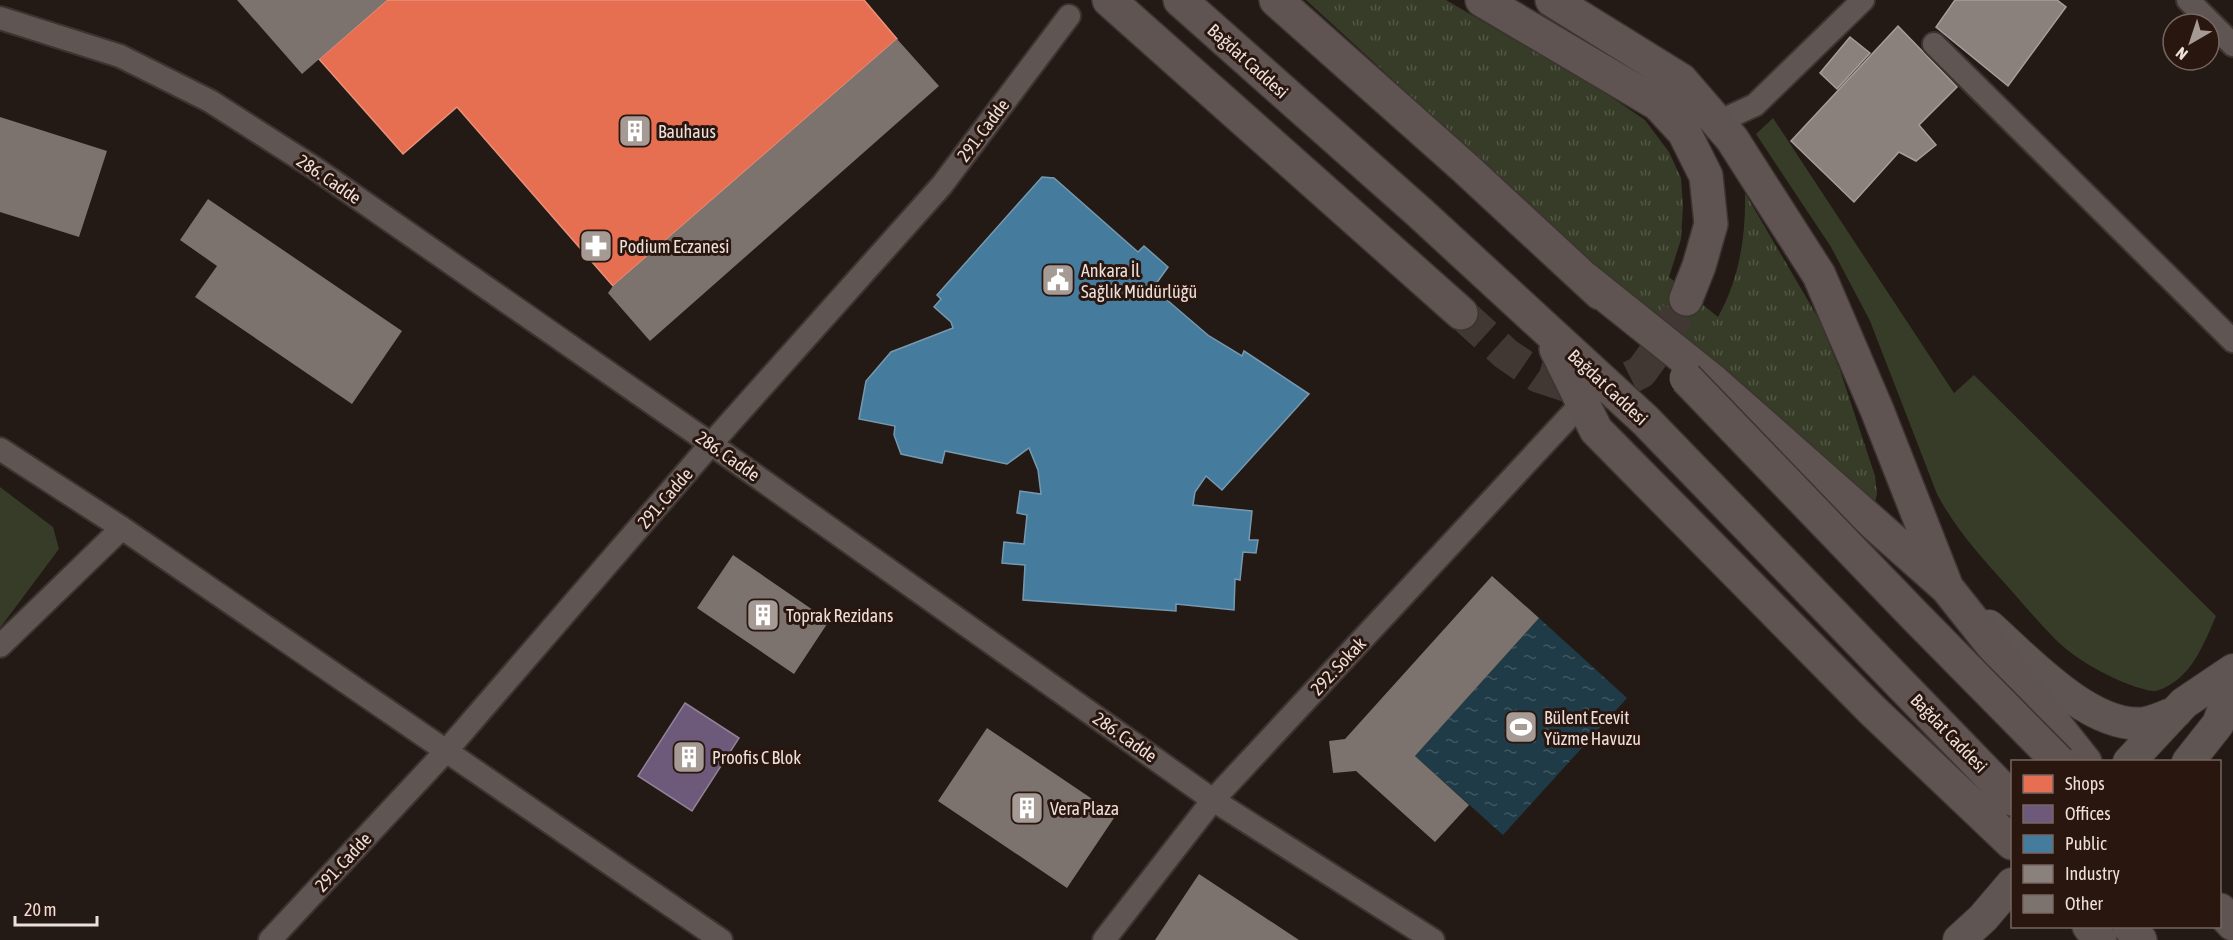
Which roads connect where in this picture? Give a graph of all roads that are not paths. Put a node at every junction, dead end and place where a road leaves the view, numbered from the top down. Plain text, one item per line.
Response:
1 (1109, 0) edge
2 (1180, 0) edge
3 (1276, 0) edge
4 (1482, 0) edge
5 (1552, 0) edge
6 (1863, 0) edge
7 (2188, 0) edge
8 (1069, 16) dead end
9 (0, 18) edge
10 (1934, 44) dead end
11 (2233, 45) edge
12 (1718, 122) junction
13 (1584, 278) junction
14 (1686, 299) tunnel mouth
15 (1461, 313) tunnel mouth
16 (1544, 326) junction
17 (2233, 341) edge
18 (1583, 402) junction
19 (711, 444) junction
20 (0, 449) edge
21 (122, 528) junction
22 (1947, 588) junction
23 (0, 646) edge
24 (2233, 669) edge
25 (2233, 684) edge
26 (2176, 711) junction
27 (447, 750) junction
28 (2061, 753) edge
29 (2080, 760) edge
30 (2131, 760) edge
31 (2190, 760) edge
32 (2011, 797) edge
33 (1214, 800) junction
34 (2011, 806) edge
35 (1981, 811) junction
36 (2011, 841) edge
37 (2011, 886) edge
38 (2011, 910) edge
39 (2221, 911) edge
40 (1983, 918) junction
41 (2233, 924) edge
42 (2090, 928) edge
43 (2130, 928) edge
44 (2207, 928) edge
45 (270, 940) edge
46 (722, 940) edge
47 (1104, 940) edge
48 (1433, 940) edge
49 (1959, 940) edge
50 (2100, 940) edge
51 (2140, 940) edge
52 (2217, 940) edge

1 - 15 main road
2 - 16 main road, Bağdat Caddesi
3 - 13 main road
4 - 14 main road
5 - 12 main road
6 - 12 street
7 - 11 street
8 - 19 street, 291. Cadde
9 - 19 street, 286. Cadde
10 - 17 street
12 - 22 main road
13 - 22 main road
13 - 28 main road, bridge
16 - 18 main road
16 - 32 main road, Bağdat Caddesi
18 - 33 street, 292. Sokak
18 - 35 main road
19 - 27 street, 291. Cadde
19 - 33 street, 286. Cadde
20 - 21 street
21 - 23 street
21 - 27 street
22 - 26 main road
22 - 28 main road
24 - 26 main road
25 - 31 main road
26 - 30 main road
27 - 45 street, 291. Cadde
27 - 46 street
28 - 29 main road
33 - 47 street, 292. Sokak
33 - 48 street, 286. Cadde
34 - 35 main road
35 - 36 main road
37 - 40 main road
38 - 40 main road
39 - 41 main road
40 - 49 main road
42 - 50 main road
43 - 51 main road
44 - 52 main road

